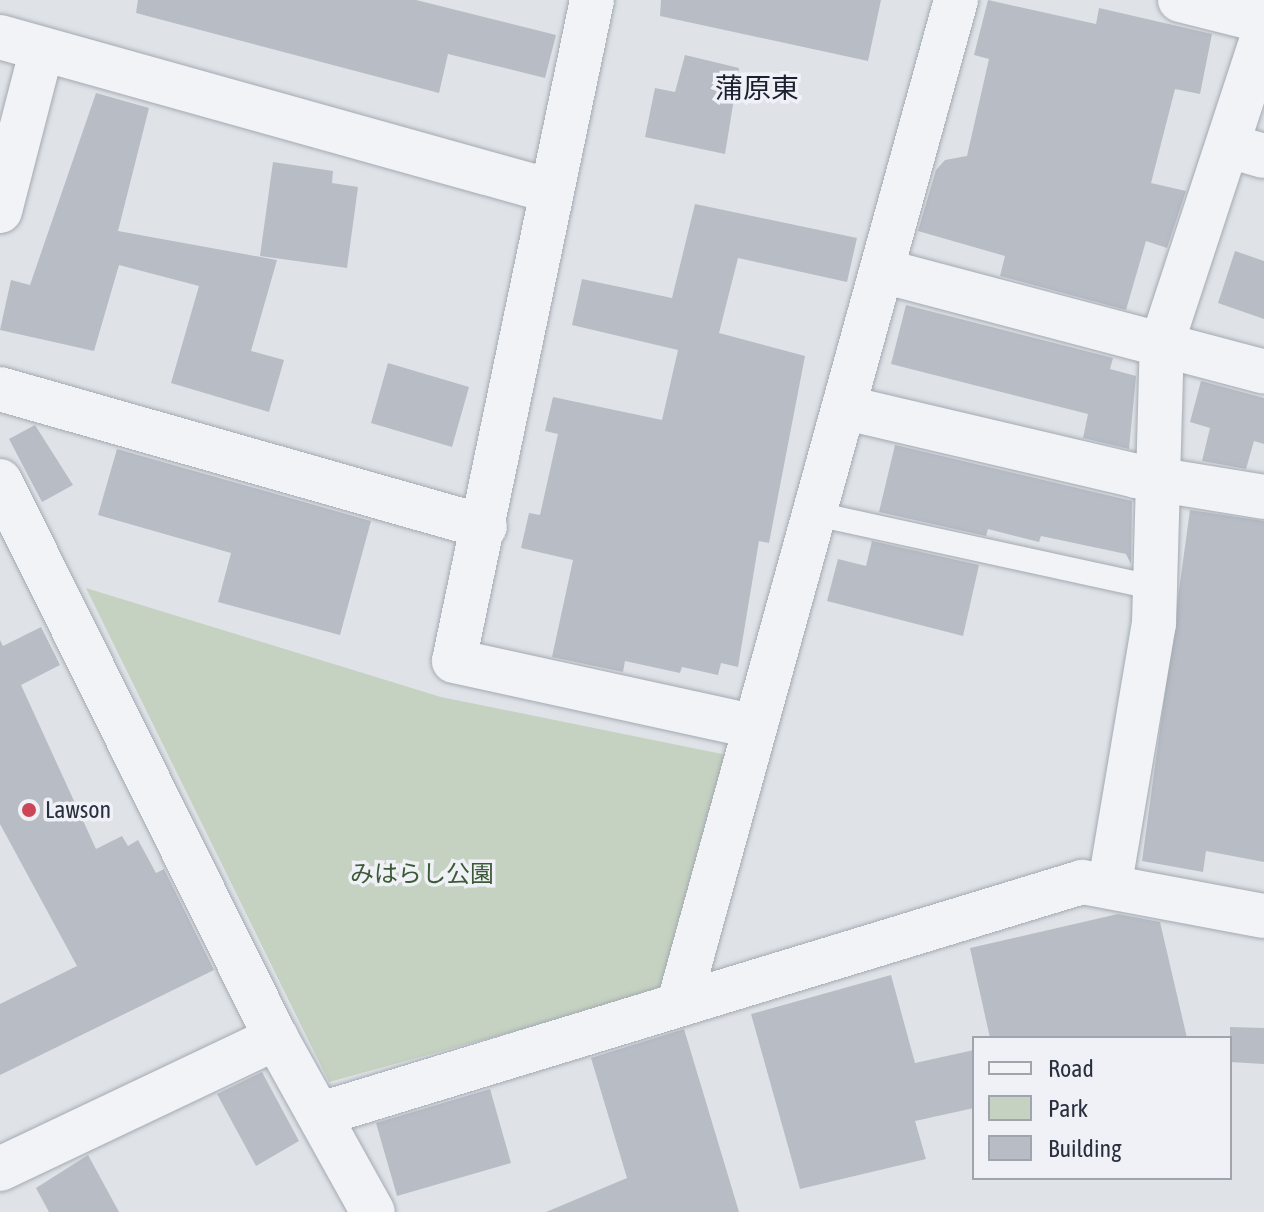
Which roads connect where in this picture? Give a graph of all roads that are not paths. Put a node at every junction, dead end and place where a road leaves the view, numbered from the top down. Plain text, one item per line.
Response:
1 (592, 0) edge
2 (956, 0) edge
3 (1180, 0) edge
4 (1264, 21) edge
5 (1264, 32) edge
6 (0, 37) edge
7 (42, 49) junction
8 (1247, 151) edge
9 (551, 191) junction
10 (0, 211) edge
11 (883, 271) junction
12 (1162, 343) junction
13 (1264, 372) edge
14 (0, 389) edge
15 (847, 408) junction
16 (1162, 477) junction
17 (0, 481) edge
18 (1264, 497) edge
19 (812, 513) junction
20 (485, 527) junction
21 (1156, 588) junction
22 (752, 726) junction
23 (1110, 883) junction
24 (1264, 916) edge
25 (679, 1003) junction
26 (276, 1038) junction
27 (321, 1114) junction
28 (0, 1169) edge
29 (373, 1212) edge

1 - 9 street
2 - 11 street
3 - 4 street
5 - 8 street
6 - 7 street
7 - 9 street
7 - 10 street
8 - 12 street
9 - 20 street
11 - 12 street
11 - 15 street
12 - 13 street
12 - 16 street
14 - 20 street
15 - 16 street
15 - 19 street
16 - 18 street
16 - 21 street
17 - 26 street
19 - 21 lane
19 - 22 street
20 - 22 street
21 - 23 street
22 - 25 street
23 - 24 street
23 - 25 street
25 - 27 street
26 - 27 street
26 - 28 street
27 - 29 street

